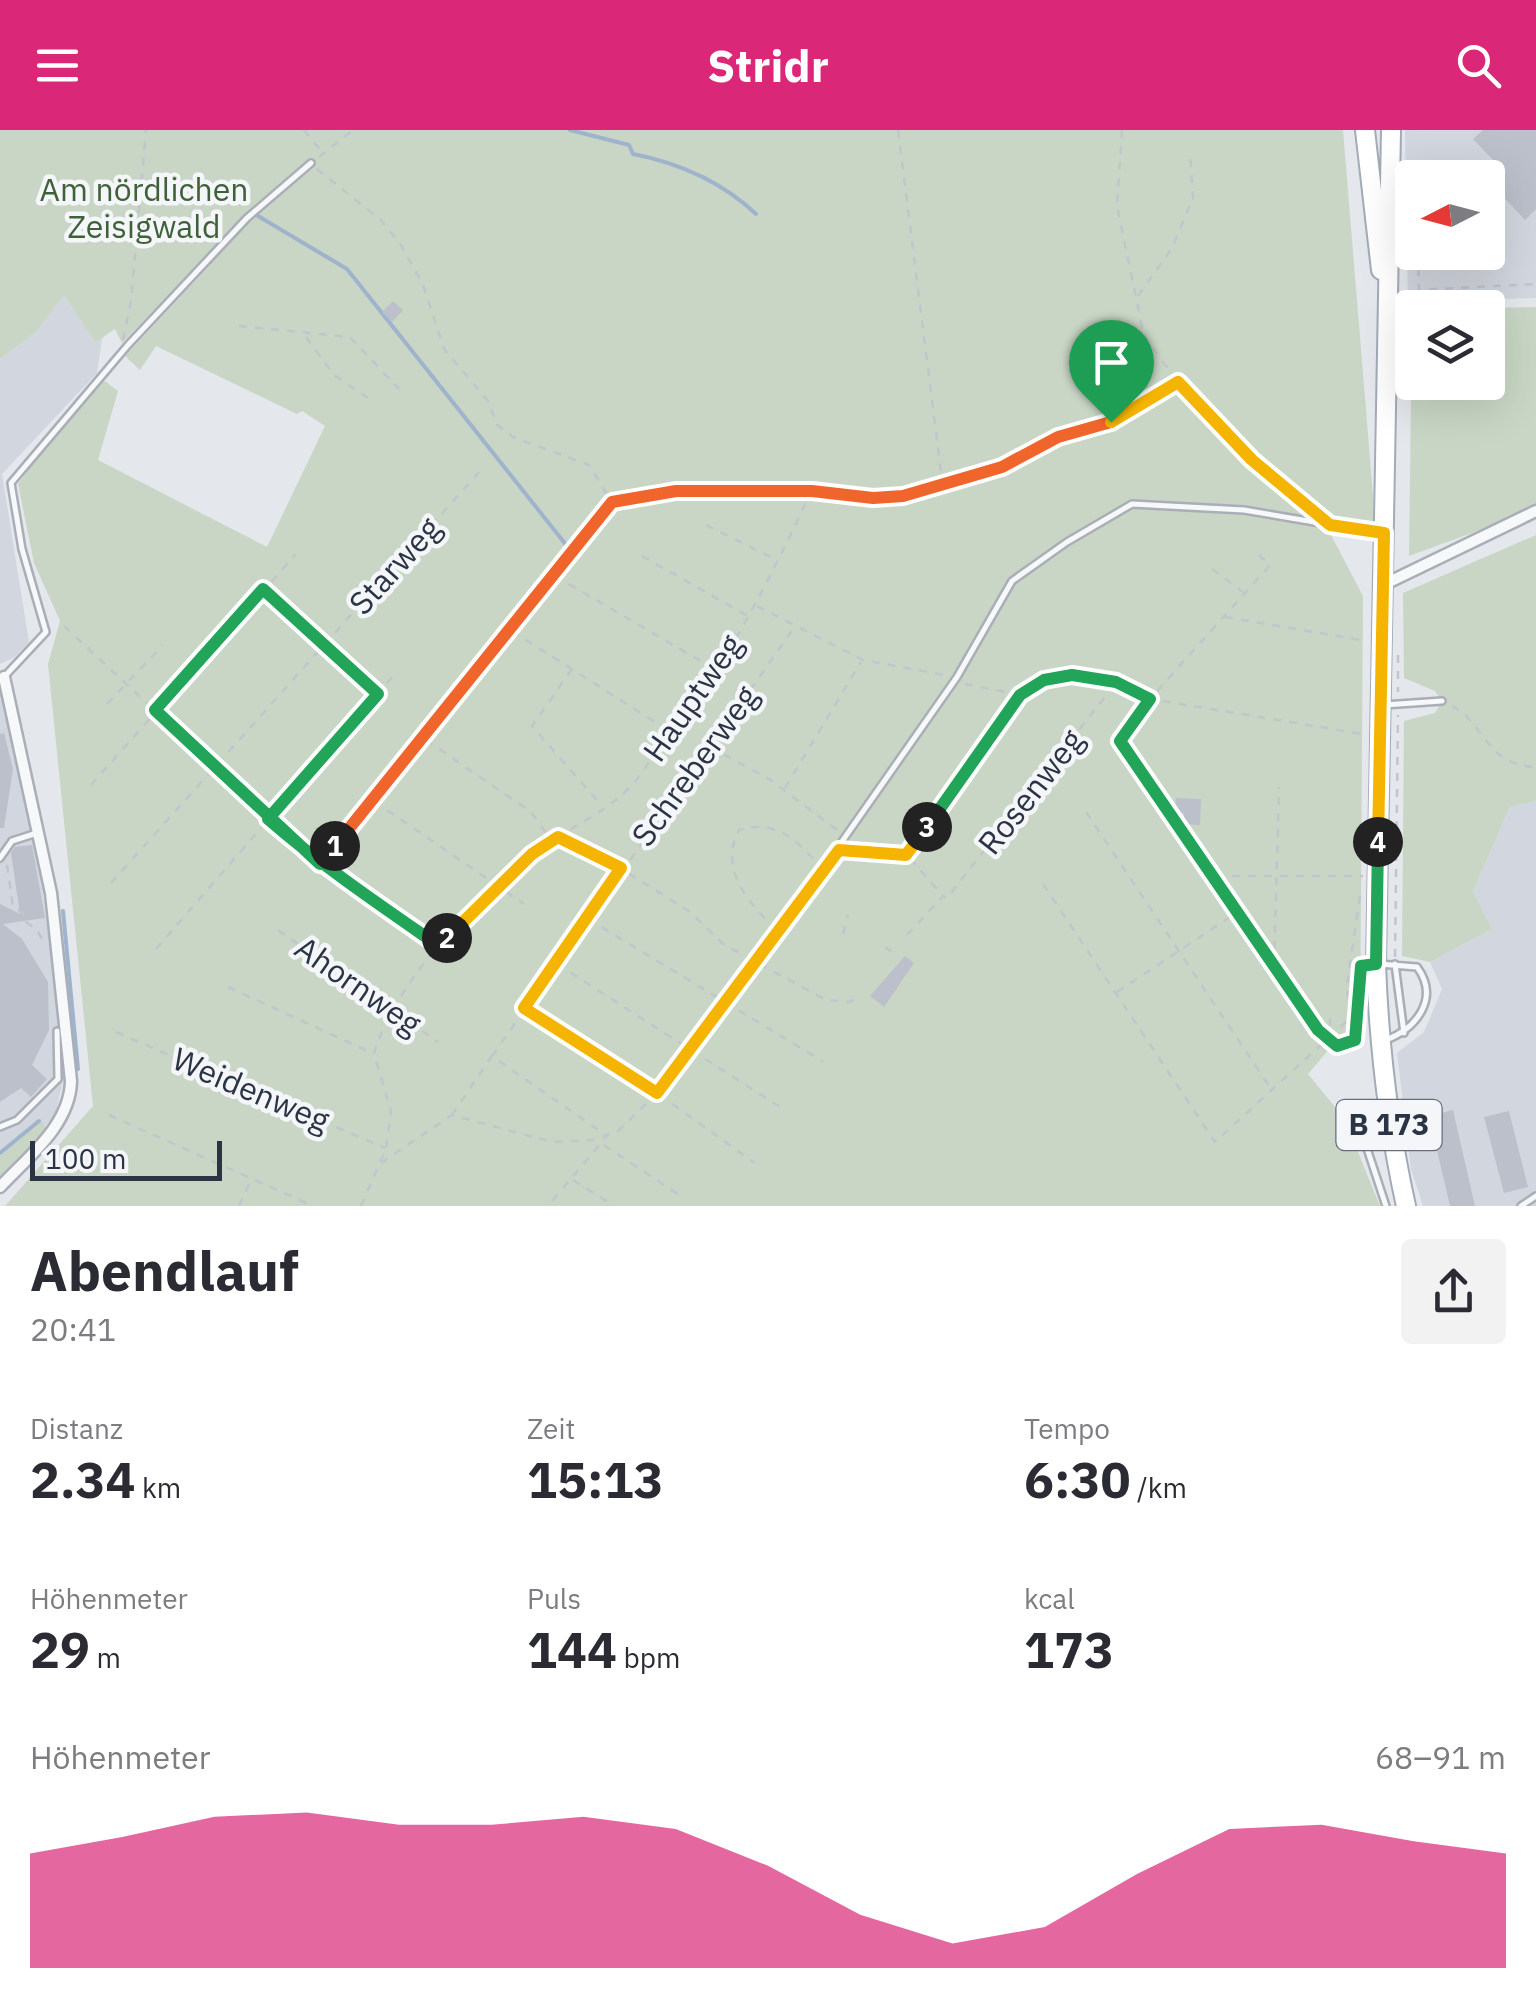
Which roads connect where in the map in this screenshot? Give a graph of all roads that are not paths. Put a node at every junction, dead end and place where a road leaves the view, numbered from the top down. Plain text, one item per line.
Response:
1 (1365, 130) edge
2 (1391, 130) edge
3 (312, 162) road end
4 (1388, 336) junction
5 (1536, 511) edge
6 (1384, 533) junction
7 (1382, 586) junction
8 (4, 676) joint
9 (1442, 700) road end
10 (1390, 703) junction
11 (40, 833) junction
12 (0, 858) edge
13 (822, 872) road end
14 (1376, 964) junction
15 (1395, 964) junction
16 (57, 1031) dead end
17 (1404, 1033) junction
18 (1378, 1042) junction
19 (65, 1080) junction
20 (1355, 1112) dead end
21 (0, 1127) edge
22 (0, 1187) edge
23 (1536, 1196) edge
24 (1386, 1206) edge
25 (1406, 1206) edge
26 (1521, 1206) edge

1 - 4 main road, B 173
2 - 4 main road, B 173
3 - 8 lane
4 - 6 main road, B 173
5 - 7 street
6 - 7 main road, B 173
6 - 13 lane
7 - 10 main road, B 173
8 - 11 street
9 - 10 lane
10 - 14 main road, B 173
11 - 12 lane
11 - 19 street
14 - 15 lane
14 - 18 main road, B 173
15 - 17 lane
15 - 17 lane
16 - 19 lane
17 - 18 lane
18 - 25 main road, B 173
19 - 21 lane
19 - 22 street
20 - 24 lane
23 - 26 lane

